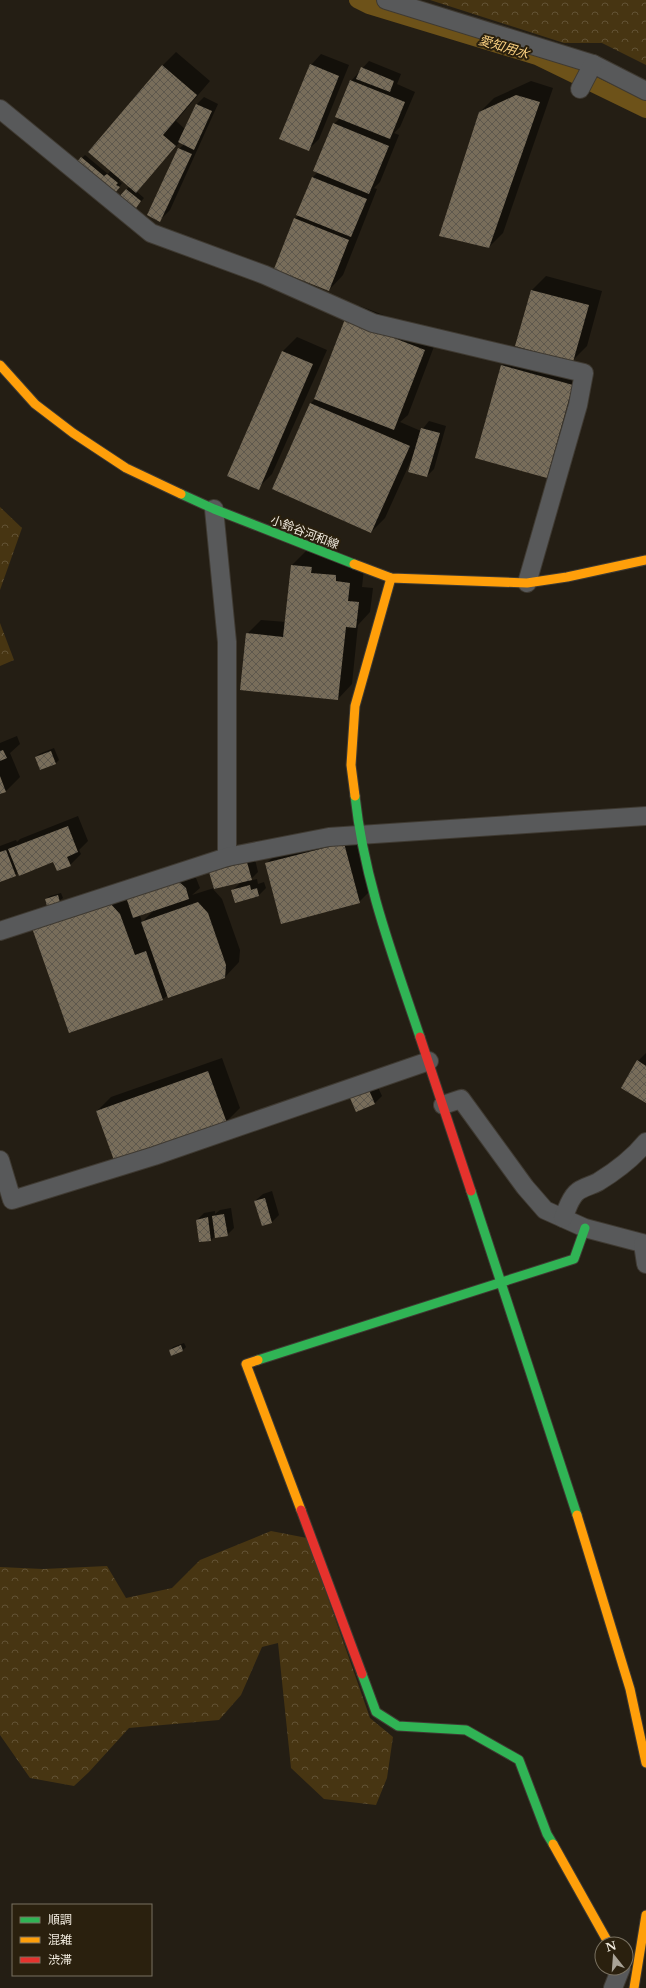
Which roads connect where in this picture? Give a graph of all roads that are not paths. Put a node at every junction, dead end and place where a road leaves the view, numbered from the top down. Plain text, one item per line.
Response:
1 (386, 0) edge
2 (592, 67) junction
3 (580, 89) dead end
4 (646, 91) edge
5 (0, 109) edge
6 (0, 365) edge
7 (214, 509) junction
8 (646, 560) edge
9 (391, 578) junction
10 (527, 583) junction
11 (646, 816) edge
12 (359, 835) junction
13 (227, 858) junction
14 (0, 931) edge
15 (429, 1061) junction
16 (443, 1105) junction
17 (646, 1142) edge
18 (0, 1160) edge
19 (563, 1218) junction
20 (585, 1228) junction
21 (645, 1244) edge
22 (646, 1264) edge
23 (501, 1282) junction
24 (646, 1763) edge
25 (646, 1914) edge
26 (604, 1936) edge
27 (618, 1976) edge
28 (613, 1988) edge
29 (634, 1988) edge

1 - 2 street
2 - 3 street
2 - 4 street
5 - 10 street
6 - 7 street, 小鈴谷河和線
7 - 9 street, 小鈴谷河和線
7 - 13 street
8 - 10 street, 小鈴谷河和線
9 - 10 street, 小鈴谷河和線
9 - 12 street
11 - 12 street
12 - 13 street
12 - 15 street
13 - 14 street
15 - 16 street
15 - 18 street
16 - 19 street
16 - 23 street
17 - 19 street
19 - 20 street
20 - 21 street
20 - 23 street
21 - 22 street
23 - 24 street
23 - 26 street
25 - 29 street
27 - 28 street

